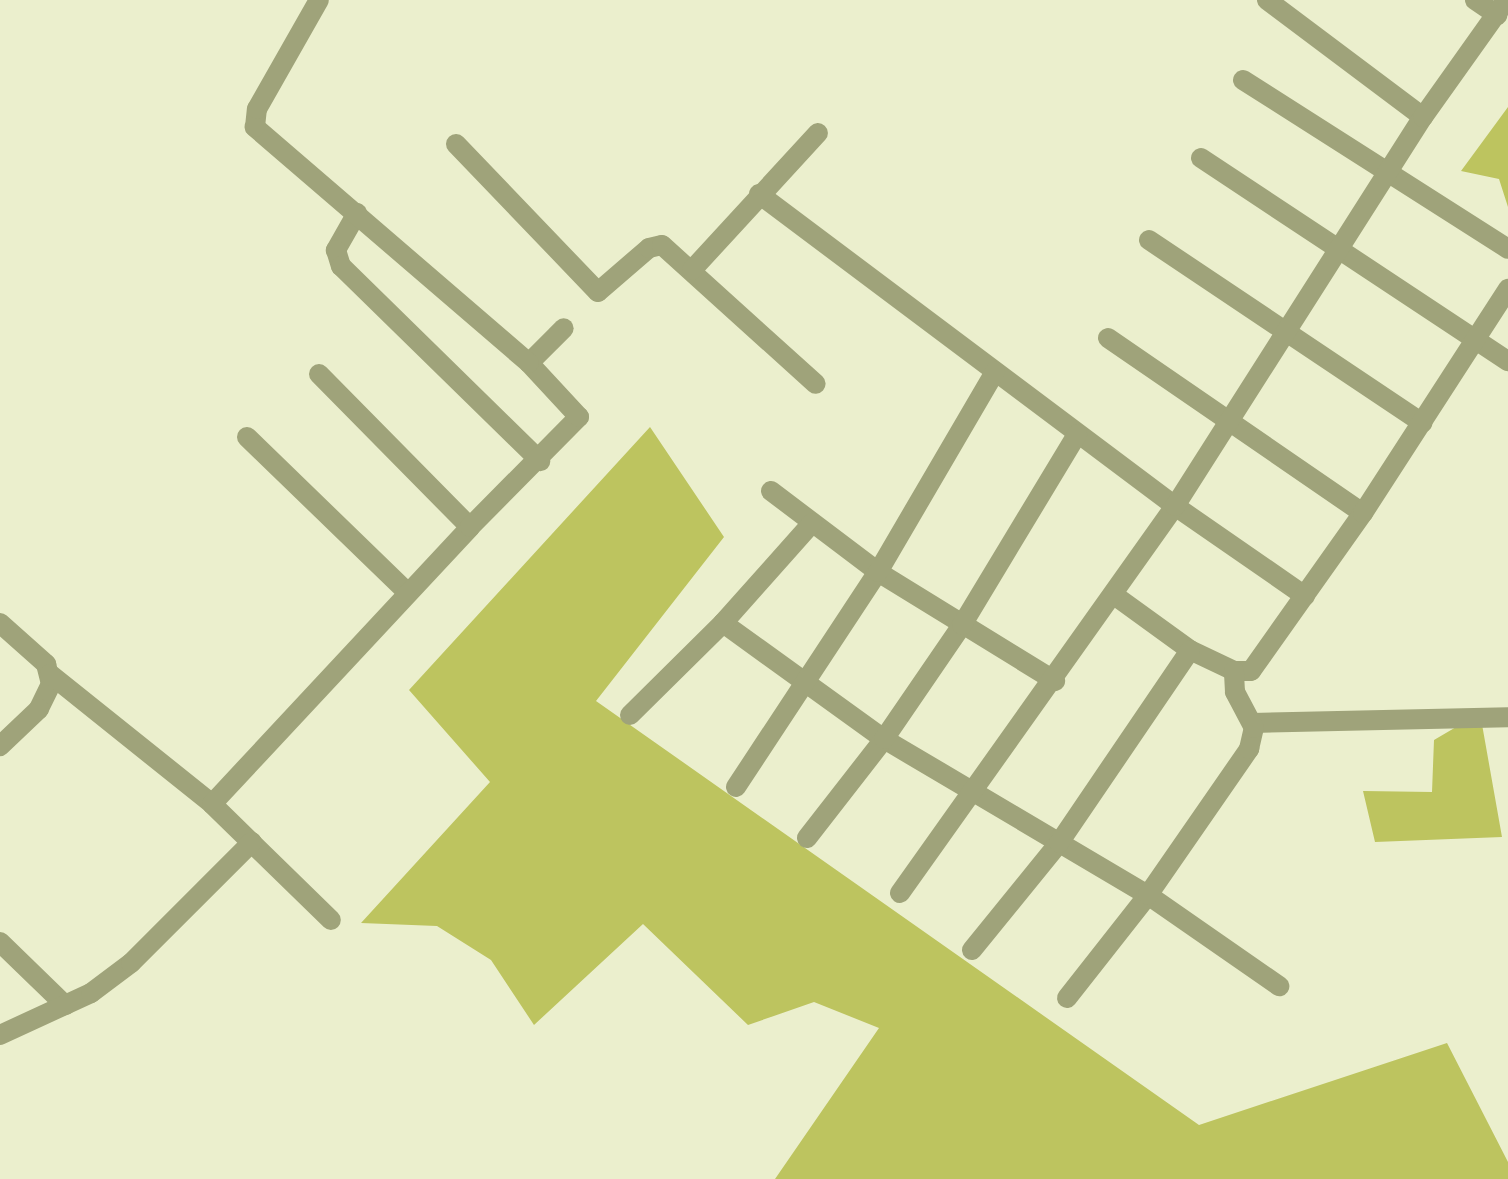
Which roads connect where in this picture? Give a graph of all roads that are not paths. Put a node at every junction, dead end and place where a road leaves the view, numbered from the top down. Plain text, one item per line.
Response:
1 (319, 0) edge
2 (1267, 0) edge
3 (1475, 0) edge
4 (1502, 7) edge
5 (1243, 80) dead end
6 (1423, 117) junction
7 (818, 133) dead end
8 (456, 144) dead end
9 (1201, 158) dead end
10 (1388, 171) junction
11 (759, 194) junction
12 (357, 213) junction
13 (1149, 240) dead end
14 (1342, 247) junction
15 (1508, 249) edge
16 (692, 270) junction
17 (1508, 289) edge
18 (564, 328) dead end
19 (1288, 331) junction
20 (1477, 337) junction
21 (1108, 338) dead end
22 (1508, 361) edge
23 (529, 363) junction
24 (995, 372) junction
25 (319, 374) dead end
26 (816, 384) dead end
27 (1229, 423) junction
28 (1422, 423) junction
29 (1077, 434) junction
30 (247, 437) dead end
31 (540, 461) junction
32 (771, 491) dead end
33 (1175, 506) junction
34 (1363, 513) junction
35 (812, 523) junction
36 (470, 527) junction
37 (878, 572) junction
38 (408, 593) junction
39 (1114, 595) junction
40 (1305, 596) junction
41 (0, 623) edge
42 (723, 623) junction
43 (962, 625) junction
44 (1190, 650) junction
45 (1234, 671) junction
46 (50, 674) junction
47 (804, 680) junction
48 (1055, 681) junction
49 (630, 715) dead end
50 (1508, 717) edge
51 (1252, 723) junction
52 (884, 739) junction
53 (0, 746) edge
54 (736, 787) dead end
55 (974, 791) junction
56 (212, 804) junction
57 (807, 838) dead end
58 (252, 842) junction
59 (1059, 843) junction
60 (900, 893) dead end
61 (1148, 895) junction
62 (331, 920) dead end
63 (0, 942) edge
64 (972, 950) dead end
65 (1279, 986) dead end
66 (1067, 998) dead end
67 (65, 1005) junction
68 (0, 1035) edge

1 - 12 street
2 - 6 street
3 - 4 street
4 - 6 street
5 - 10 street
6 - 10 street
7 - 11 street
8 - 16 street
9 - 14 street
10 - 14 street
10 - 15 street
11 - 16 street
11 - 24 street
12 - 23 street
12 - 31 street
13 - 19 street
14 - 19 street
14 - 20 street
16 - 26 street
17 - 20 street
18 - 23 street
19 - 27 street
19 - 28 street
20 - 22 street
20 - 28 street
21 - 27 street
23 - 31 street
24 - 29 street
24 - 37 street
25 - 36 street
27 - 33 street
27 - 34 street
28 - 34 street
29 - 33 street
29 - 43 street
30 - 38 street
31 - 36 street
32 - 35 street
33 - 39 street
33 - 40 street
34 - 40 street
35 - 37 street
35 - 42 street
36 - 38 street
37 - 43 street
37 - 47 street
38 - 56 street
39 - 44 street
39 - 48 street
40 - 45 street
41 - 46 street
42 - 47 street
42 - 49 street
43 - 48 street
43 - 52 street
44 - 45 street
44 - 59 street
45 - 51 street
46 - 53 street
46 - 56 street
47 - 52 street
47 - 54 street
48 - 55 street
50 - 51 street
51 - 61 street
52 - 55 street
52 - 57 street
55 - 59 street
55 - 60 street
56 - 58 street
58 - 62 street
58 - 67 street
59 - 61 street
59 - 64 street
61 - 65 street
61 - 66 street
63 - 67 street
67 - 68 street

